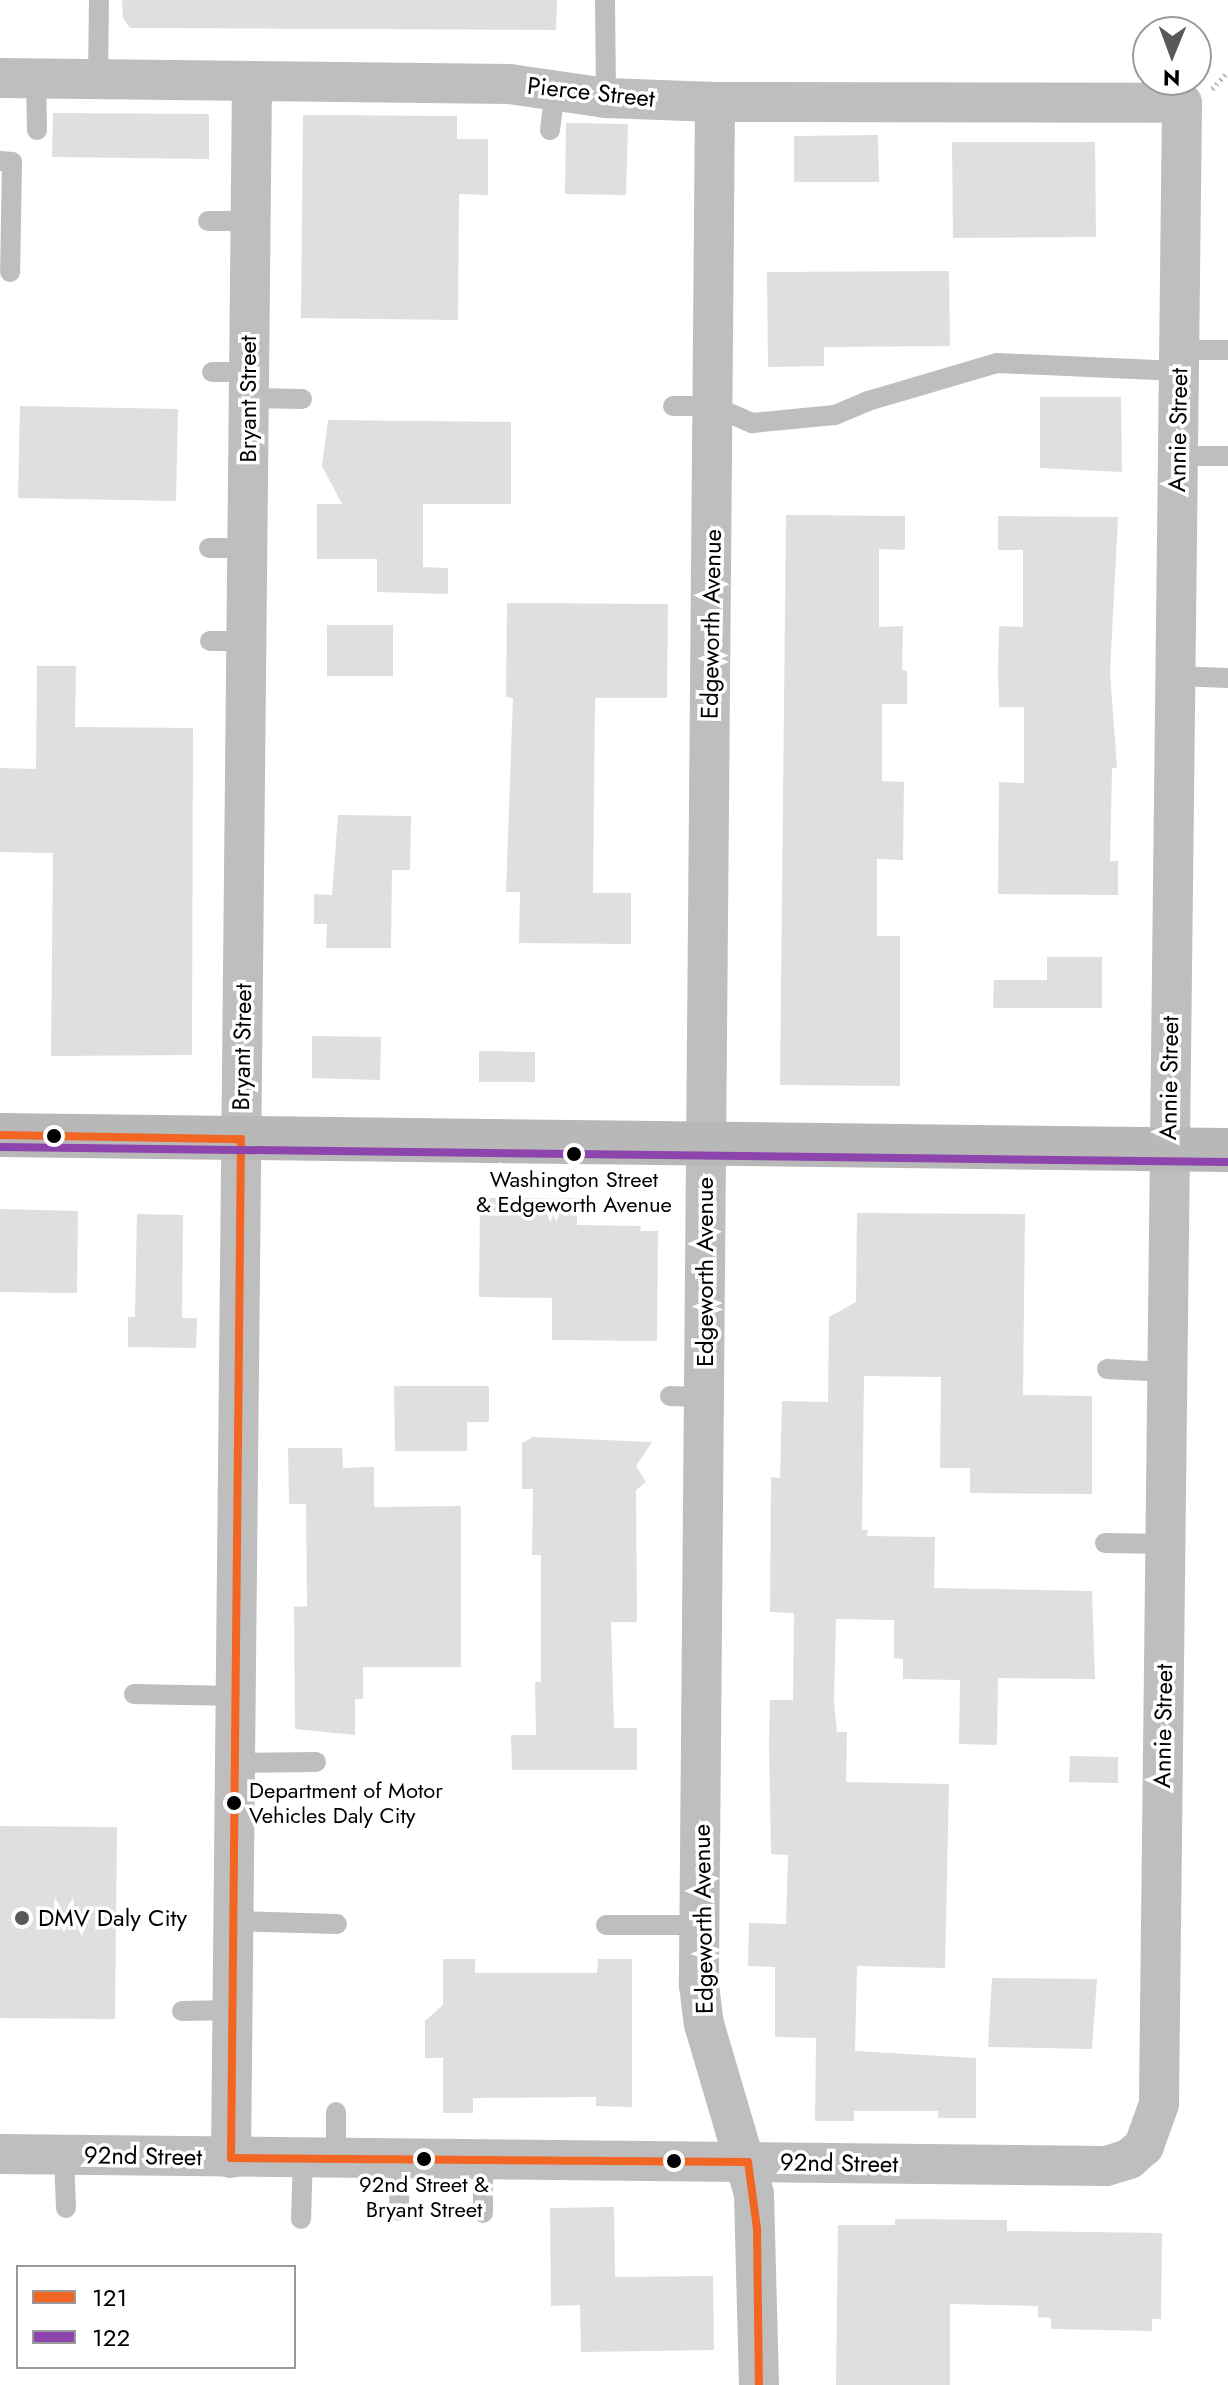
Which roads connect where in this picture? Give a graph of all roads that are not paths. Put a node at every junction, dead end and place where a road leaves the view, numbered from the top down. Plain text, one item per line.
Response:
1 (99, 0) edge
2 (605, 0) edge
3 (18, 78) edge
4 (98, 79) junction
5 (252, 81) junction
6 (555, 90) junction
7 (606, 98) junction
8 (715, 102) junction
9 (1182, 103) joint
10 (37, 130) dead end
11 (550, 130) dead end
12 (0, 161) edge
13 (208, 221) dead end
14 (250, 221) junction
15 (10, 272) dead end
16 (1228, 350) edge
17 (1179, 360) junction
18 (236, 380) junction
19 (302, 399) dead end
20 (673, 406) dead end
21 (713, 406) junction
22 (1178, 456) junction
23 (1228, 456) edge
24 (1175, 676) junction
25 (1228, 678) edge
26 (0, 1135) edge
27 (241, 1139) junction
28 (706, 1144) junction
29 (1168, 1149) junction
30 (1228, 1150) edge
31 (1107, 1369) dead end
32 (1167, 1372) junction
33 (1105, 1543) dead end
34 (1165, 1544) junction
35 (134, 1694) dead end
36 (235, 1696) junction
37 (316, 1762) dead end
38 (234, 1763) junction
39 (233, 1921) junction
40 (337, 1924) dead end
41 (606, 1925) dead end
42 (700, 1925) junction
43 (232, 2010) junction
44 (182, 2011) dead end
45 (336, 2112) dead end
46 (1144, 2146) joint
47 (0, 2154) edge
48 (64, 2154) junction
49 (231, 2158) junction
50 (320, 2159) junction
51 (400, 2159) junction
52 (483, 2160) junction
53 (748, 2162) junction
54 (66, 2208) dead end
55 (399, 2211) dead end
56 (483, 2213) dead end
57 (301, 2219) dead end
58 (759, 2385) edge

1 - 4 lane
2 - 7 lane
3 - 4 street, Pierce Street
3 - 10 lane
4 - 5 street, Pierce Street
5 - 6 street, Pierce Street
5 - 14 street, Bryant Street
6 - 7 street, Pierce Street
6 - 11 lane
7 - 8 street, Pierce Street
8 - 9 street, Pierce Street
8 - 21 street, Edgeworth Avenue
9 - 17 street, Annie Street
12 - 15 lane
13 - 14 lane
14 - 18 street, Bryant Street
16 - 17 lane
17 - 21 lane
17 - 22 street, Annie Street
18 - 19 lane
18 - 27 street, Bryant Street
20 - 21 lane
21 - 28 street, Edgeworth Avenue
22 - 23 lane
22 - 24 street, Annie Street
24 - 25 lane
24 - 29 street, Annie Street
26 - 27 street
27 - 28 street
27 - 36 street, Bryant Street
28 - 29 street
28 - 42 street, Edgeworth Avenue
29 - 30 street
29 - 32 street, Annie Street
31 - 32 lane
32 - 34 street, Annie Street
33 - 34 lane
34 - 46 street, Annie Street
35 - 36 lane
36 - 38 street, Bryant Street
37 - 38 lane
38 - 39 street, Bryant Street
39 - 40 lane
39 - 43 street, Bryant Street
41 - 42 lane
42 - 53 street, Edgeworth Avenue
43 - 44 lane
43 - 49 street, Bryant Street
45 - 50 lane
46 - 53 street, 92nd Street
47 - 48 street, 92nd Street
48 - 49 street, 92nd Street
48 - 54 lane
49 - 50 street, 92nd Street
50 - 51 street, 92nd Street
50 - 57 lane
51 - 52 street, 92nd Street
51 - 55 lane
52 - 53 street, 92nd Street
52 - 56 lane
53 - 58 street, Edgeworth Avenue

